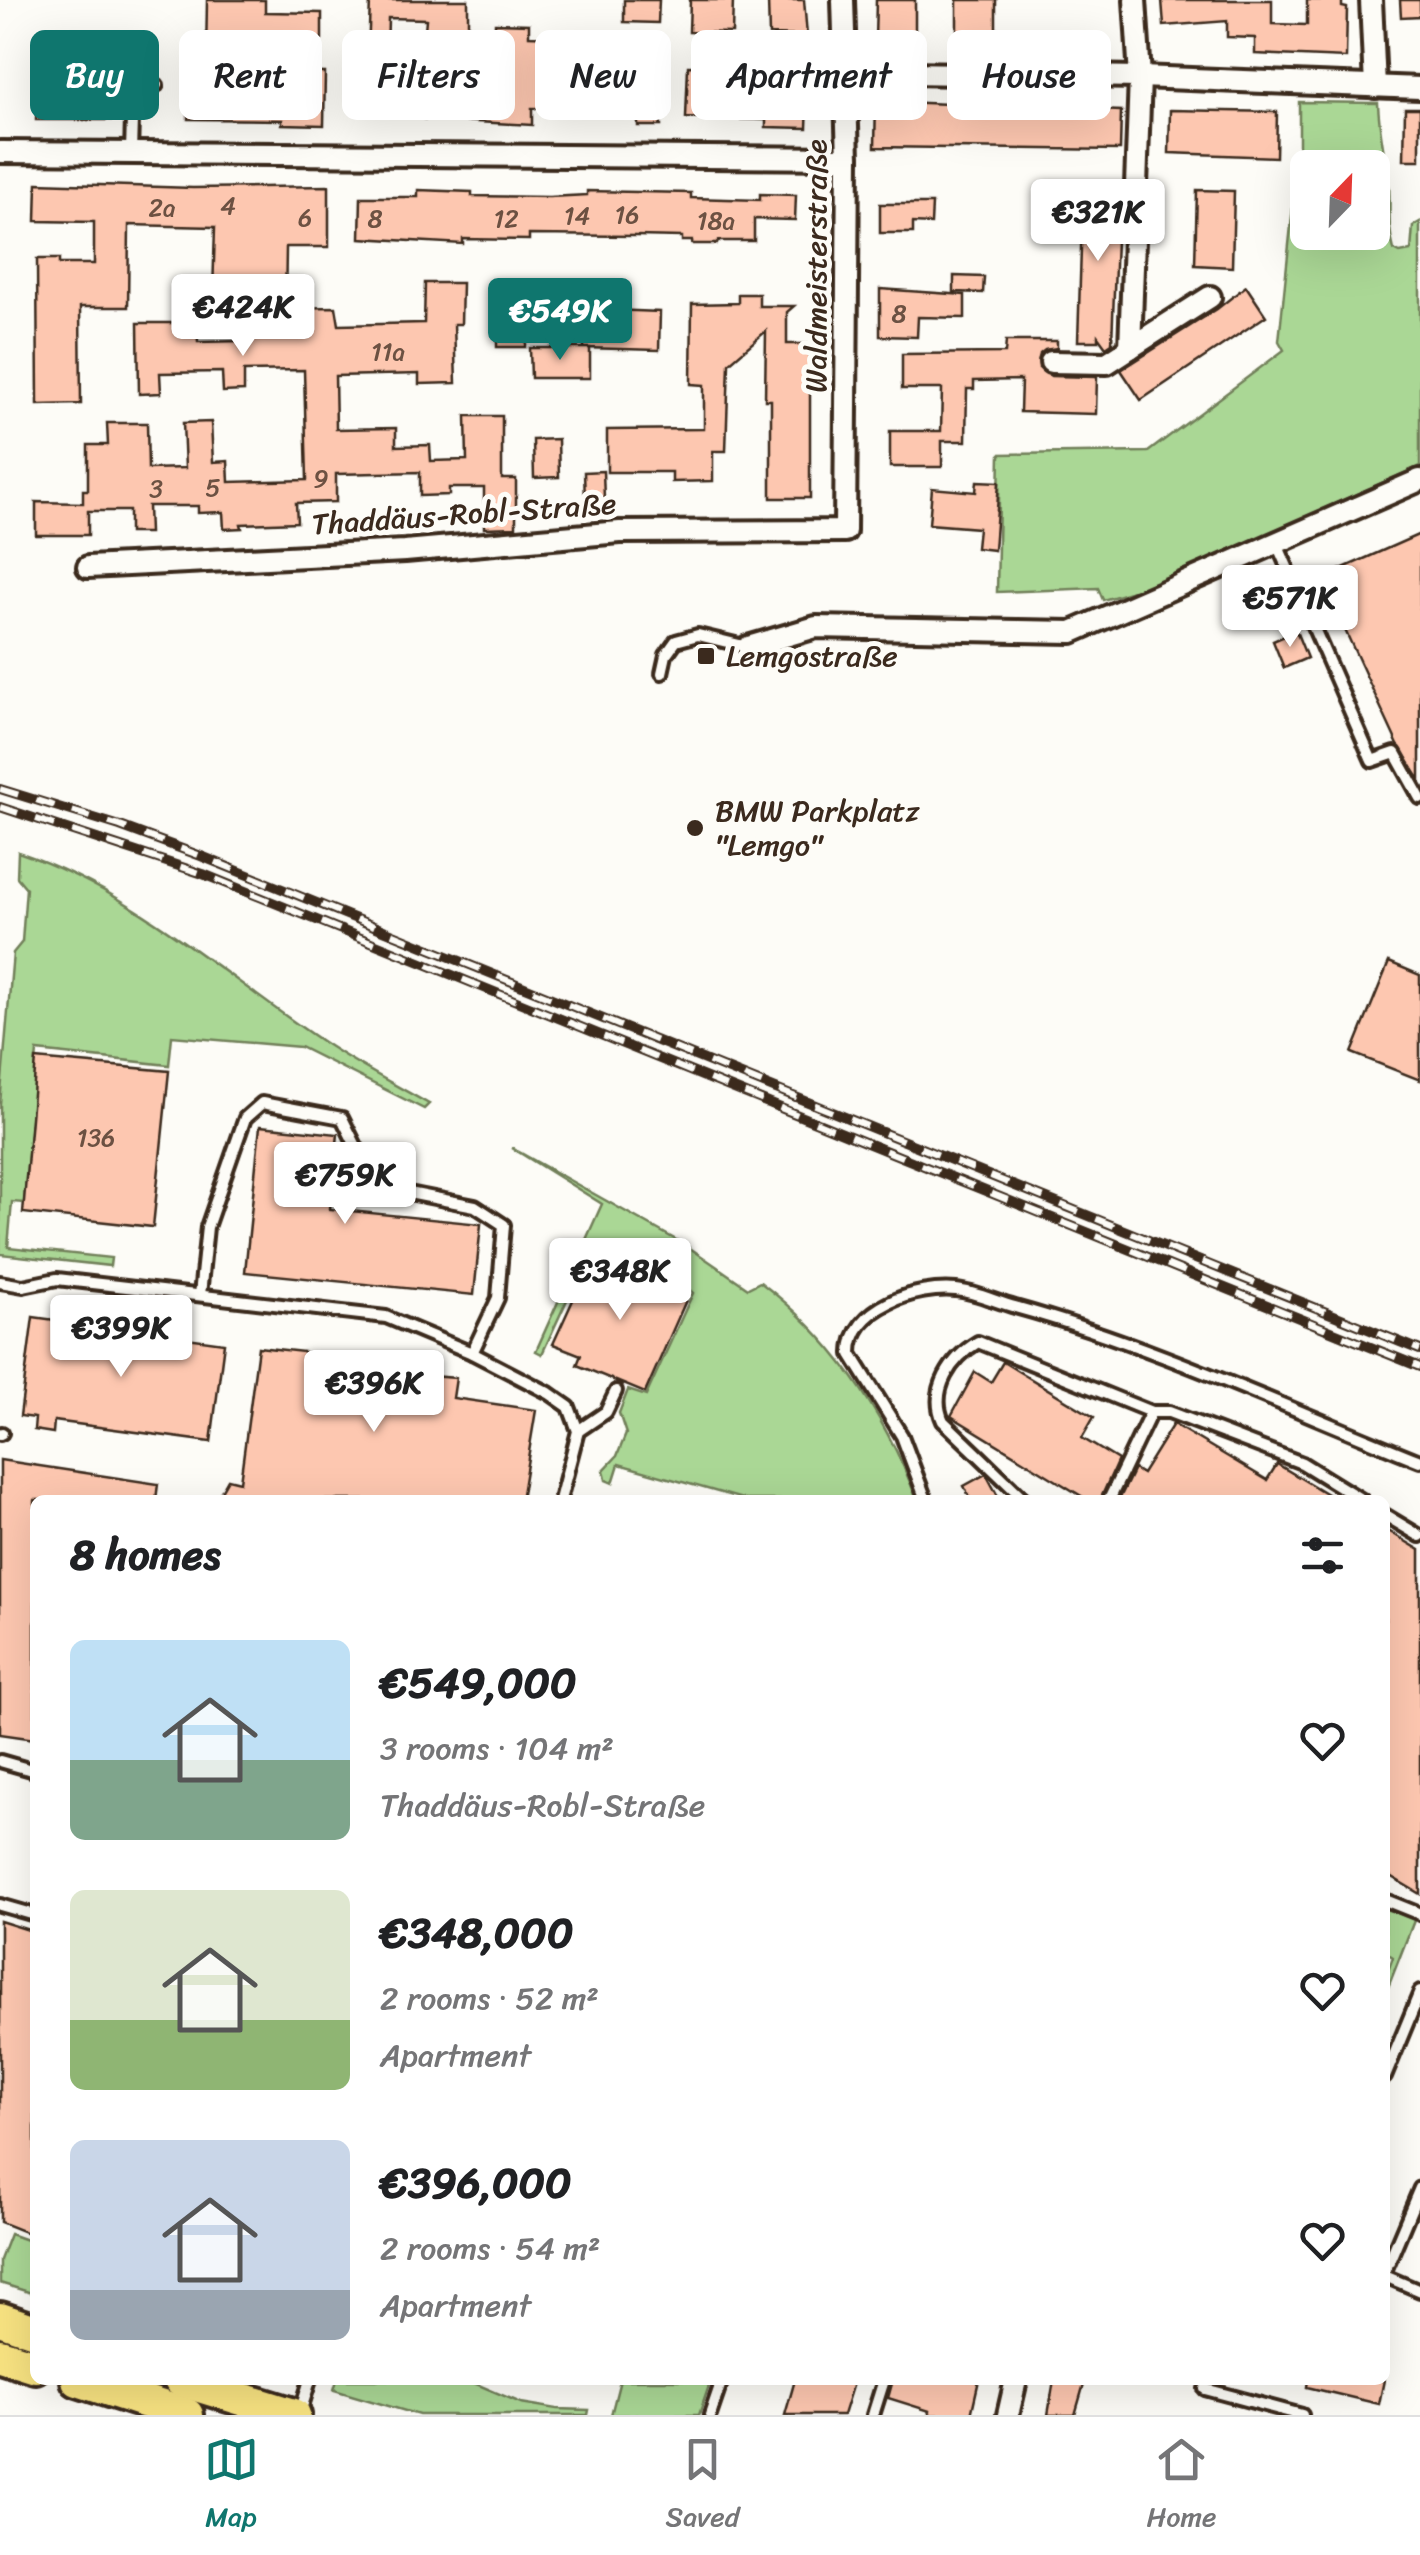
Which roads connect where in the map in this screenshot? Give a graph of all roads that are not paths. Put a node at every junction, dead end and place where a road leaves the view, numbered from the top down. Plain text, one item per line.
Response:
1 (843, 0) edge
2 (1135, 0) edge
3 (1371, 0) edge
4 (844, 30) edge
5 (927, 73) edge
6 (1140, 77) junction
7 (1374, 87) junction
8 (1420, 88) edge
9 (132, 120) edge
10 (847, 120) edge
11 (0, 152) edge
12 (130, 153) junction
13 (848, 158) junction
14 (1210, 297) dead end
15 (1130, 348) junction
16 (1051, 362) dead end
17 (1420, 480) edge
18 (845, 531) joint
19 (1277, 544) junction
20 (88, 568) dead end
21 (748, 647) joint
22 (662, 673) dead end
23 (1420, 798) edge
24 (0, 1282) edge
25 (200, 1295) junction
26 (472, 1353) junction
27 (616, 1390) dead end
28 (1151, 1412) junction
29 (578, 1431) junction
30 (1420, 1461) edge
31 (561, 1495) edge
32 (924, 1495) edge
33 (1021, 1495) edge
34 (1110, 1495) edge
35 (1354, 1495) edge
36 (1390, 1517) edge
37 (1420, 1536) edge
38 (0, 1761) edge
39 (30, 1770) edge
40 (1390, 1902) edge
41 (0, 1905) edge
42 (30, 1914) edge
43 (1420, 1914) edge
44 (1420, 1992) edge
45 (1390, 2065) edge
46 (1420, 2188) edge
47 (1390, 2249) edge
48 (1390, 2275) edge
49 (1420, 2290) edge
50 (0, 2320) edge
51 (30, 2329) edge
52 (0, 2355) edge
53 (30, 2364) edge
54 (94, 2385) edge
55 (196, 2385) edge
56 (307, 2385) edge
57 (720, 2385) edge
58 (883, 2385) edge
59 (1015, 2385) edge
60 (1205, 2390) dead end
61 (287, 2414) edge
62 (187, 2415) edge
63 (710, 2415) edge
64 (874, 2415) edge
65 (1008, 2415) edge
66 (1302, 2415) edge

1 - 4 street, Waldmeisterstraße
2 - 6 street
3 - 7 street
5 - 6 street
6 - 7 street
6 - 15 street
7 - 8 street
9 - 12 lane
10 - 13 street, Waldmeisterstraße
11 - 12 street
12 - 13 street
13 - 18 street, Waldmeisterstraße
14 - 15 street
15 - 16 street
17 - 19 street
18 - 20 street, Thaddäus-Robl-Straße
19 - 21 street
19 - 23 lane
21 - 22 lane
24 - 25 lane
25 - 26 lane
25 - 26 lane
26 - 29 lane
27 - 29 lane
28 - 33 lane
28 - 34 lane
28 - 35 lane
29 - 31 lane
30 - 32 lane
36 - 37 lane
38 - 39 lane
40 - 43 lane
41 - 42 lane
44 - 45 lane
46 - 47 lane
48 - 49 lane
50 - 51 main road
52 - 53 main road
54 - 62 main road
55 - 61 main road
56 - 61 lane
57 - 63 lane
58 - 64 lane
59 - 65 street
60 - 66 lane

